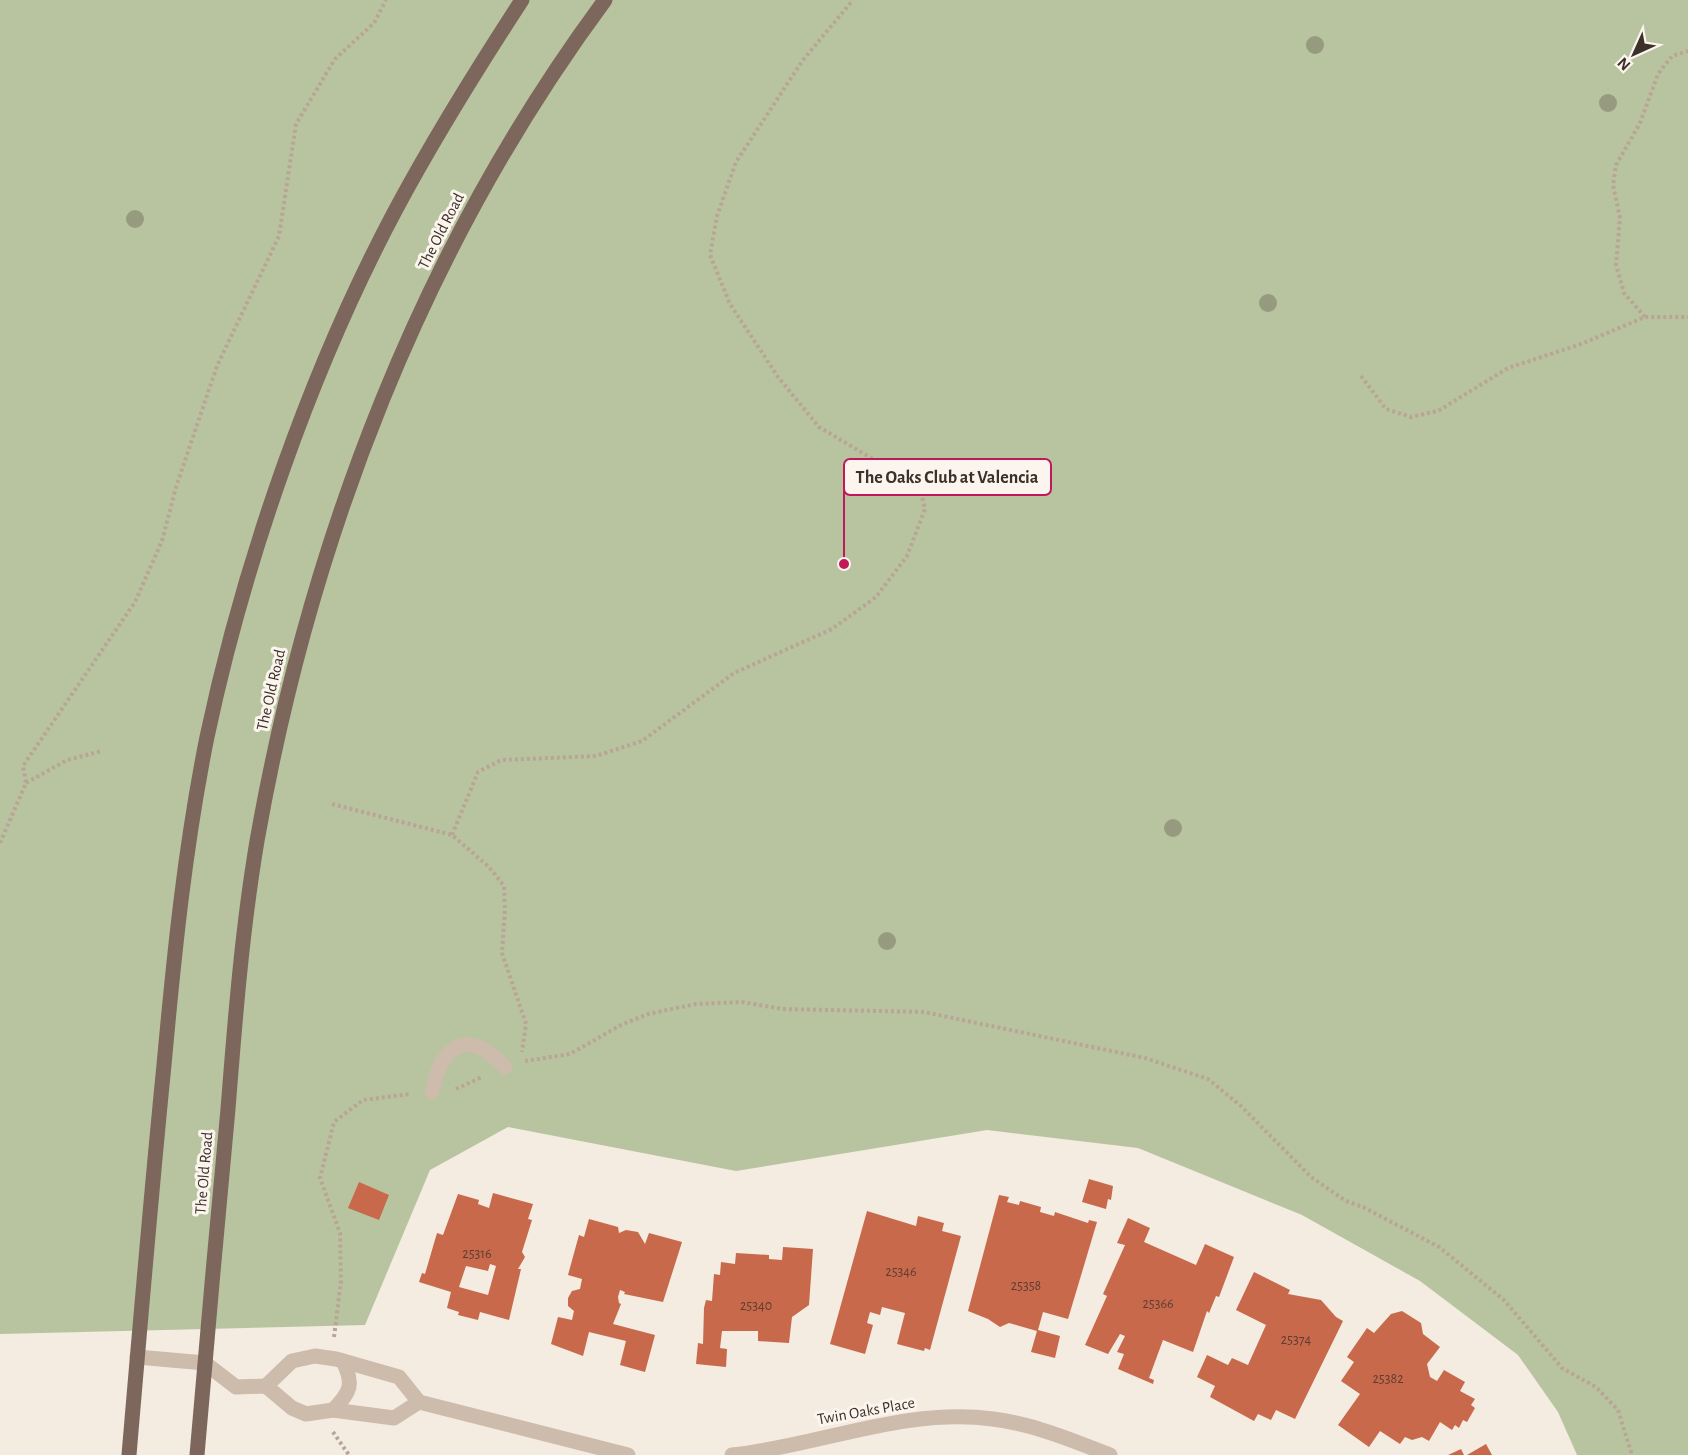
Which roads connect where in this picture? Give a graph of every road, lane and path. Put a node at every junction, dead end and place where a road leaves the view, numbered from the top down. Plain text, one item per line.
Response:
1 (386, 0) edge
2 (522, 0) edge
3 (605, 0) edge
4 (853, 0) edge
5 (1688, 51) edge
6 (1645, 317) junction
7 (1688, 317) edge
8 (1361, 376) dead end
9 (102, 751) dead end
10 (26, 783) junction
11 (332, 804) dead end
12 (452, 835) junction
13 (0, 843) edge
14 (505, 1067) joint
15 (432, 1092) junction
16 (137, 1357) junction
17 (343, 1361) junction
18 (205, 1364) junction
19 (266, 1386) junction
20 (418, 1402) junction
21 (333, 1410) junction
22 (129, 1455) edge
23 (197, 1455) edge
24 (628, 1455) edge
25 (732, 1455) edge
26 (1110, 1455) edge
27 (1632, 1455) edge

1 - 10 path
2 - 16 main road
3 - 18 main road, The Old Road
4 - 12 path
5 - 6 path
6 - 7 path
6 - 8 path
9 - 10 path
10 - 13 path
11 - 12 path
12 - 27 path
14 - 15 path
14 - 15 street
15 - 17 path
16 - 18 street
16 - 22 main road
17 - 19 street
17 - 20 street
17 - 21 street
18 - 19 street
18 - 23 main road, The Old Road
19 - 21 street
20 - 21 street
20 - 24 street
25 - 26 street, Twin Oaks Place

